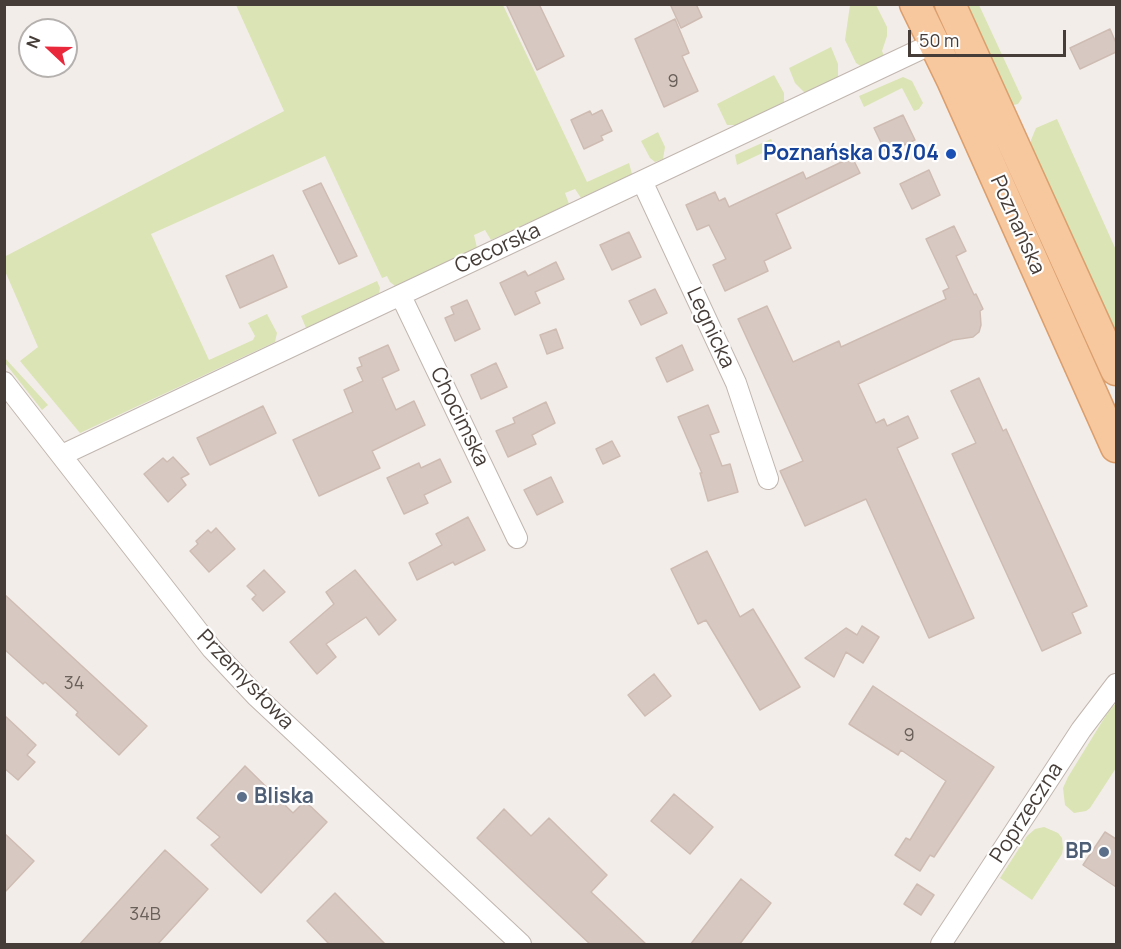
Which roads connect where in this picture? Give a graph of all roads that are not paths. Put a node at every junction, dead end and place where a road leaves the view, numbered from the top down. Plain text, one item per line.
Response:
1 (915, 4) edge
2 (950, 4) edge
3 (934, 43) junction
4 (642, 181) junction
5 (401, 296) junction
6 (1116, 370) edge
7 (4, 382) edge
8 (1116, 447) edge
9 (62, 455) junction
10 (768, 479) dead end
11 (517, 538) dead end
12 (1116, 684) edge
13 (521, 945) edge
14 (940, 945) edge

1 - 3 main road, Poznańska
2 - 6 main road, Poznańska
3 - 4 street, Cecorska
3 - 8 main road, Poznańska
4 - 5 street, Cecorska
4 - 10 street, Legnicka
5 - 9 street, Cecorska
5 - 11 street, Chocimska
7 - 9 street, Przemysłowa
9 - 13 street, Przemysłowa
12 - 14 street, Poprzeczna

